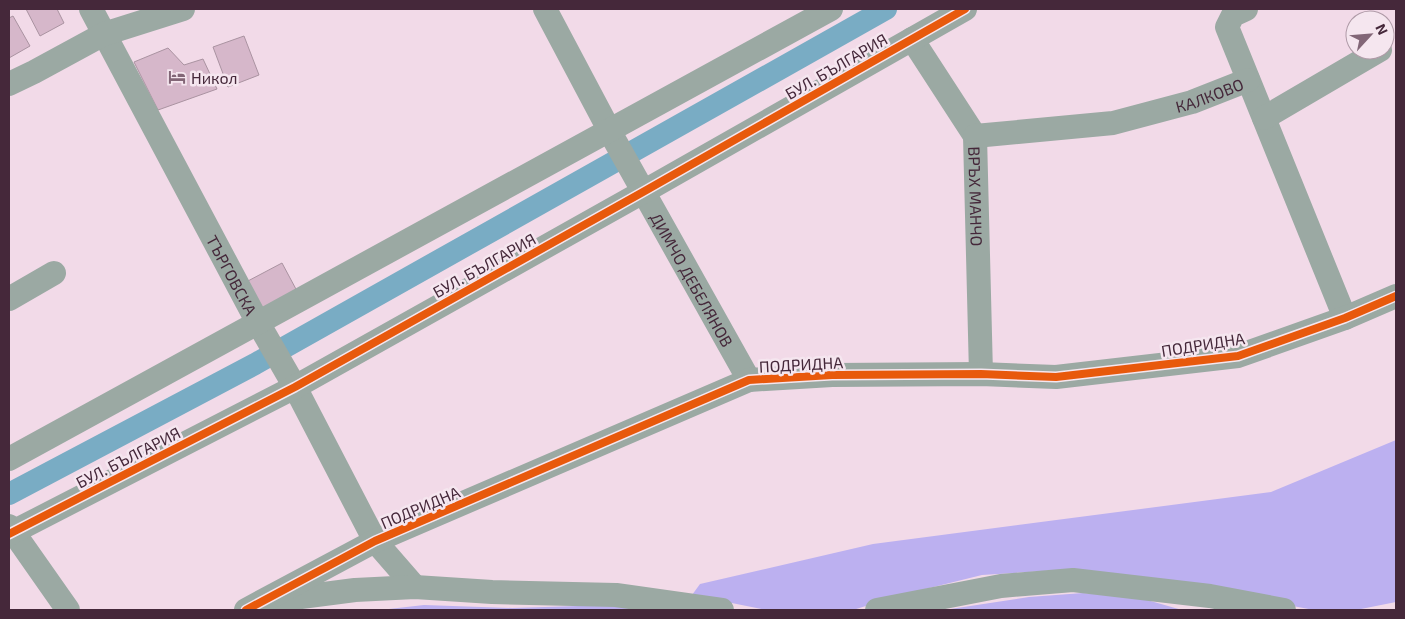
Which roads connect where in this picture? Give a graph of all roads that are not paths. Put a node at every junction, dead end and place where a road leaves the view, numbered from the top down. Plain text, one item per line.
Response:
1 (91, 9) edge
2 (183, 9) edge
3 (545, 9) edge
4 (830, 9) edge
5 (965, 9) edge
6 (1246, 9) edge
7 (104, 34) junction
8 (912, 39) junction
9 (1363, 60) edge
10 (1248, 80) junction
11 (9, 84) edge
12 (1264, 118) junction
13 (612, 136) junction
14 (974, 136) junction
15 (639, 185) junction
16 (54, 273) dead end
17 (1396, 296) edge
18 (9, 299) edge
19 (1345, 318) junction
20 (261, 328) junction
21 (981, 374) junction
22 (289, 378) junction
23 (748, 380) junction
24 (9, 459) edge
25 (10, 531) edge
26 (375, 541) junction
27 (415, 587) junction
28 (68, 610) edge
29 (246, 610) edge
30 (254, 610) edge
31 (722, 610) edge
32 (878, 610) edge
33 (1284, 610) edge

1 - 7 street, ТЪРГОВСКА
2 - 7 street
3 - 13 street
4 - 13 street
5 - 8 street, БУЛ. БЪЛГАРИЯ
6 - 10 street
7 - 11 street
7 - 20 street, ТЪРГОВСКА
8 - 14 street, ВРЪХ МАНЧО
8 - 15 street, БУЛ. БЪЛГАРИЯ
9 - 12 street
10 - 12 street, КАЛКОВО
10 - 14 street, КАЛКОВО
12 - 19 street, КАЛКОВО
13 - 15 street, ДИМЧО ДЕБЕЛЯНОВ
13 - 20 street
14 - 21 street, ВРЪХ МАНЧО
15 - 22 street, БУЛ. БЪЛГАРИЯ
15 - 23 street, ДИМЧО ДЕБЕЛЯНОВ
16 - 18 street
17 - 19 street, ПОДРИДНА
19 - 21 street, ПОДРИДНА
20 - 22 street, ТЪРГОВСКА
20 - 24 street
21 - 23 street, ПОДРИДНА
22 - 25 street, БУЛ. БЪЛГАРИЯ
22 - 26 street, ТЪРГОВСКА
23 - 26 street, ПОДРИДНА
25 - 28 street
26 - 27 street, ТЪРГОВСКА
26 - 29 street, ПОДРИДНА
27 - 30 street
27 - 31 street
32 - 33 street

